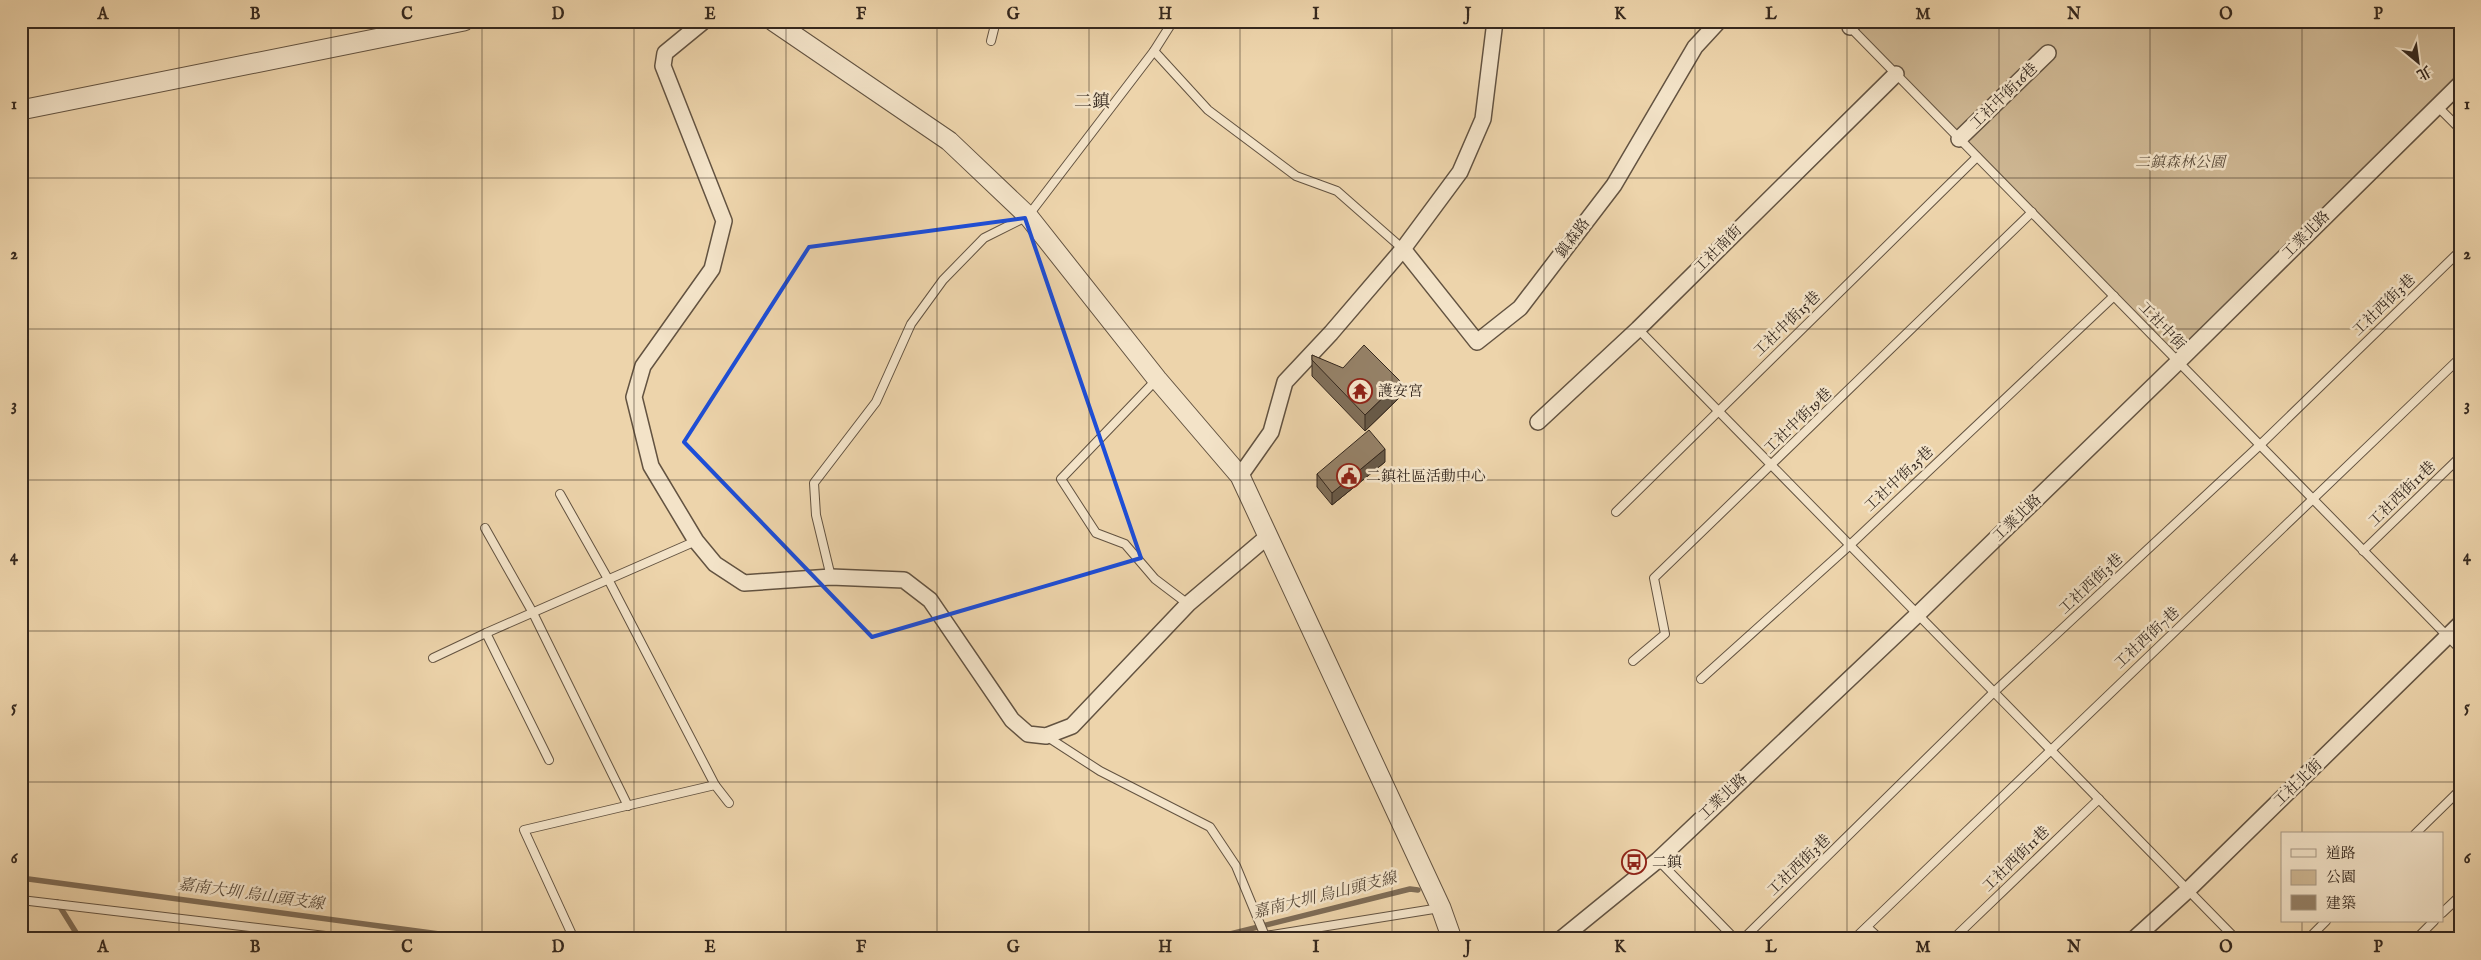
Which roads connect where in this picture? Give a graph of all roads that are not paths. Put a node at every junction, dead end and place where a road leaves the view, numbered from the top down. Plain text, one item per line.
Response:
1 (464, 21) edge
2 (704, 21) edge
3 (773, 21) edge
4 (996, 21) edge
5 (1173, 21) edge
6 (1494, 21) edge
7 (1719, 21) edge
8 (1850, 23) edge
9 (991, 41) dead end
10 (1154, 51) junction
11 (2048, 53) dead end
12 (1896, 74) junction
13 (2460, 84) edge
14 (2437, 106) junction
15 (21, 110) edge
16 (2460, 129) edge
17 (1959, 139) junction
18 (1977, 157) junction
19 (2032, 212) junction
20 (1028, 216) junction
21 (1404, 248) junction
22 (2460, 251) edge
23 (2114, 296) junction
24 (1638, 329) junction
25 (2460, 358) edge
26 (2178, 362) junction
27 (1157, 379) junction
28 (1718, 410) junction
29 (1538, 422) dead end
30 (2260, 445) junction
31 (2460, 457) edge
32 (1772, 466) junction
33 (1240, 476) junction
34 (560, 494) dead end
35 (2314, 500) junction
36 (1616, 512) dead end
37 (485, 528) dead end
38 (1267, 537) junction
39 (696, 541) junction
40 (1850, 545) junction
41 (2363, 551) junction
42 (831, 576) junction
43 (608, 579) junction
44 (1188, 604) junction
45 (532, 613) junction
46 (1918, 614) junction
47 (2460, 624) edge
48 (486, 633) junction
49 (2447, 636) junction
50 (2460, 649) edge
51 (433, 658) dead end
52 (1633, 661) dead end
53 (1701, 679) dead end
54 (1994, 692) junction
55 (1046, 736) junction
56 (2050, 749) junction
57 (549, 760) dead end
58 (715, 785) junction
59 (2460, 790) edge
60 (2099, 799) junction
61 (729, 803) dead end
62 (628, 806) junction
63 (2417, 832) edge
64 (1658, 860) junction
65 (2188, 890) junction
66 (2460, 896) edge
67 (21, 900) edge
68 (1442, 908) junction
69 (2444, 911) edge
70 (2325, 922) edge
71 (2433, 922) edge
72 (1867, 927) junction
73 (351, 939) edge
74 (574, 939) edge
75 (1452, 939) edge
76 (1561, 939) edge
77 (1735, 939) edge
78 (1743, 939) edge
79 (1854, 939) edge
80 (1880, 939) edge
81 (1953, 939) edge
82 (2134, 939) edge
83 (2236, 939) edge
84 (2308, 939) edge
85 (2416, 939) edge

1 - 15 street
2 - 39 street
3 - 20 street
4 - 9 lane
5 - 10 lane
6 - 21 street
7 - 21 street, 鎮森路
8 - 12 lane, 工社中街
10 - 20 lane
10 - 21 lane
11 - 17 street, 工社中街16巷
12 - 17 lane, 工社中街
12 - 24 street, 工社南街
13 - 14 street, 工業北路
14 - 16 lane
14 - 26 street, 工業北路
17 - 18 lane, 工社中街
18 - 19 lane, 工社中街
18 - 28 lane, 工社中街15巷
19 - 23 lane, 工社中街
19 - 32 lane, 工社中街19巷
20 - 27 street
20 - 42 lane
21 - 33 street
22 - 30 lane, 工社西街3巷
23 - 26 lane, 工社中街
23 - 40 lane, 工社中街25巷
24 - 28 lane
24 - 29 street, 工社南街
25 - 35 lane, 工社西街7巷
26 - 30 lane, 工社中街
26 - 46 street, 工業北路
27 - 33 street
27 - 44 lane
28 - 32 lane
28 - 36 lane, 工社中街15巷
30 - 35 lane, 工社中街
30 - 54 lane, 工社西街3巷
31 - 41 lane, 工社西街11巷
32 - 40 lane
32 - 52 lane, 工社中街19巷
33 - 38 street
34 - 43 lane
35 - 41 lane, 工社中街
35 - 56 lane, 工社西街7巷
37 - 45 lane
38 - 44 street
38 - 68 street
39 - 42 street
39 - 43 lane
40 - 46 lane
40 - 53 lane, 工社中街25巷
41 - 49 lane, 工社中街
42 - 55 street
43 - 45 lane
43 - 58 lane
44 - 55 street
45 - 48 lane
45 - 62 lane
46 - 54 lane
46 - 64 street, 工業北路
47 - 49 street, 工社北街
48 - 51 lane
48 - 57 lane
49 - 50 lane, 工社中街
49 - 65 street, 工社北街
54 - 56 lane
54 - 78 lane, 工社西街3巷
55 - 68 lane
56 - 60 lane
56 - 72 lane, 工社西街7巷
58 - 61 lane
58 - 62 lane
59 - 63 lane
60 - 65 lane
60 - 81 lane, 工社西街11巷
62 - 74 lane
64 - 76 street, 工業北路
64 - 77 lane
65 - 82 street, 工社北街
65 - 83 lane
66 - 69 lane
67 - 73 lane
68 - 75 street
70 - 84 lane
71 - 85 lane
72 - 79 lane, 工社西街7巷
72 - 80 lane

